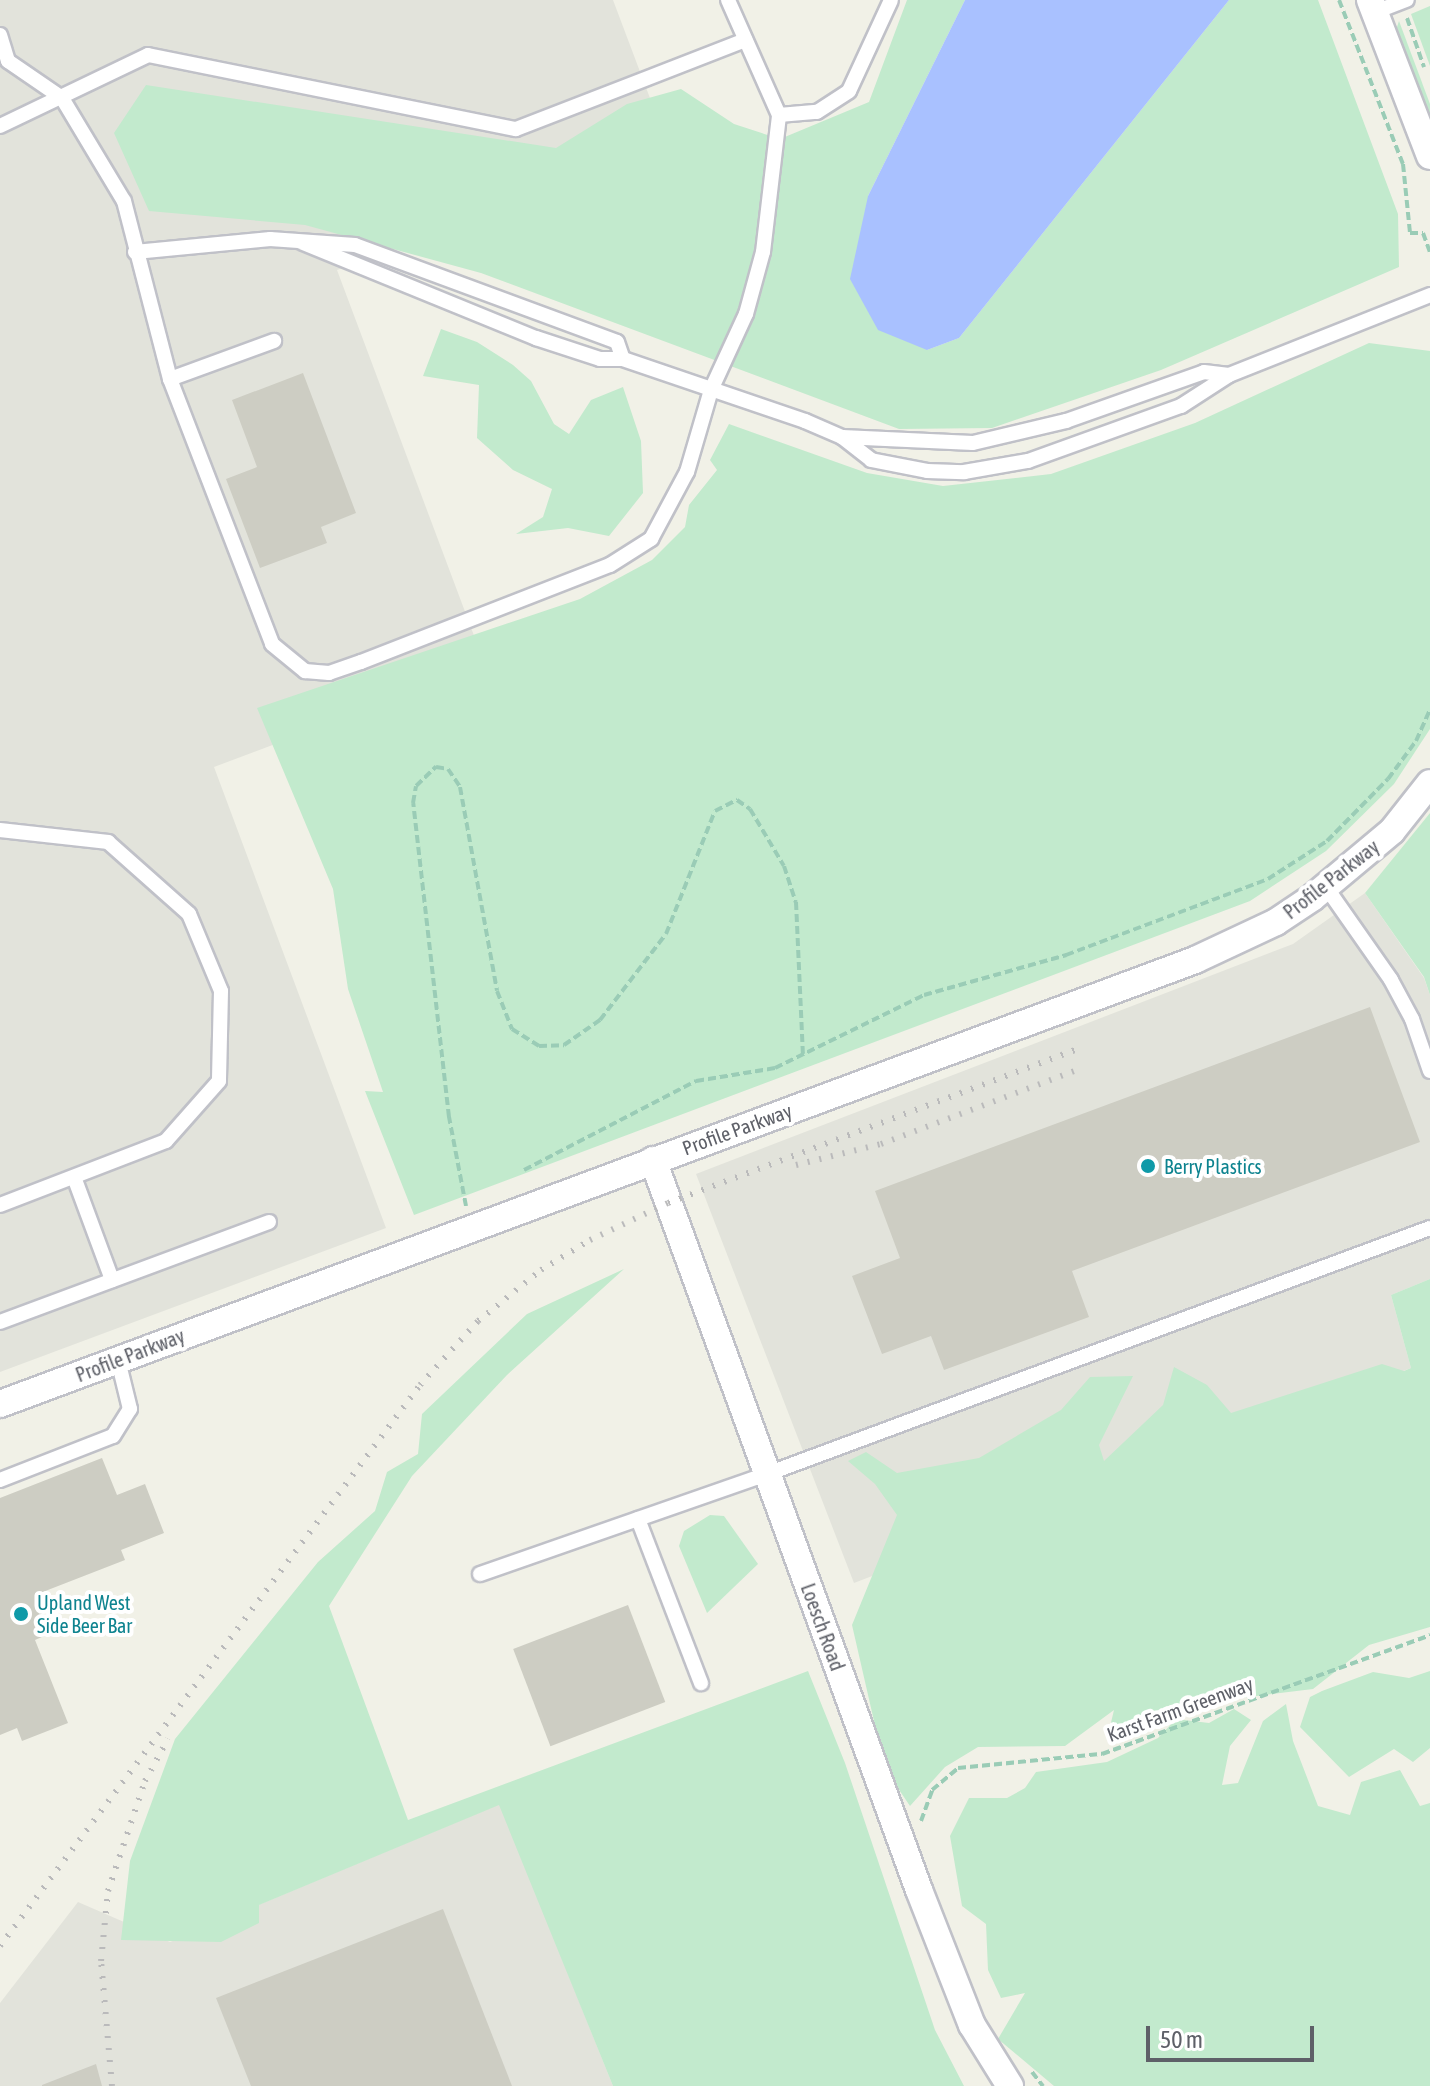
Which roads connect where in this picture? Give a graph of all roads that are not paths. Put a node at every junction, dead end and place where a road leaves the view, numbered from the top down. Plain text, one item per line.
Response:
1 (728, 0) edge
2 (891, 0) edge
3 (1404, 1) edge
4 (1373, 6) edge
5 (0, 35) edge
6 (745, 40) junction
7 (62, 98) junction
8 (779, 115) junction
9 (0, 126) edge
10 (1430, 156) edge
11 (303, 243) junction
12 (135, 252) junction
13 (1430, 295) edge
14 (274, 341) dead end
15 (623, 359) junction
16 (1229, 375) junction
17 (170, 379) junction
18 (711, 390) junction
19 (842, 437) junction
20 (1430, 783) edge
21 (0, 830) edge
22 (1326, 887) junction
23 (1430, 1071) edge
24 (653, 1160) junction
25 (74, 1177) junction
26 (0, 1205) edge
27 (269, 1222) dead end
28 (1430, 1228) edge
29 (112, 1280) junction
30 (0, 1322) edge
31 (118, 1360) junction
32 (0, 1402) edge
33 (767, 1474) junction
34 (0, 1480) edge
35 (638, 1519) junction
36 (480, 1574) dead end
37 (701, 1683) dead end
38 (1010, 2086) edge

1 - 6 lane
2 - 8 lane
3 - 4 lane
4 - 10 street
5 - 7 lane
6 - 7 lane
6 - 8 lane
7 - 9 lane
7 - 12 lane
8 - 18 lane
11 - 12 lane
11 - 15 lane
11 - 15 lane
12 - 17 lane
13 - 16 lane
14 - 17 lane
15 - 18 lane
16 - 19 lane
16 - 19 lane
17 - 18 lane
18 - 19 lane
20 - 22 street, Profile Parkway
21 - 25 lane
22 - 23 lane
22 - 24 street, Profile Parkway
24 - 31 street, Profile Parkway
24 - 33 street, Loesch Road
25 - 26 lane
25 - 29 lane
27 - 29 lane
28 - 33 lane
29 - 30 lane
31 - 32 street, Profile Parkway
31 - 34 lane
33 - 35 lane
33 - 38 street, Loesch Road
35 - 36 lane
35 - 37 lane

